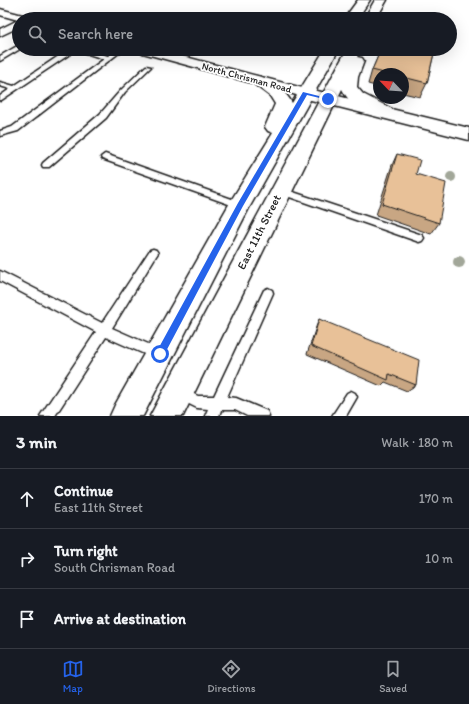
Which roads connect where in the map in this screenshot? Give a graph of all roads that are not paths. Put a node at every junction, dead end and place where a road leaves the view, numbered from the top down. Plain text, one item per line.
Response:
1 (364, 0) edge
2 (381, 0) edge
3 (0, 12) edge
4 (355, 12) edge
5 (375, 12) edge
6 (12, 15) edge
7 (12, 27) edge
8 (0, 33) edge
9 (0, 49) edge
10 (11, 52) joint
11 (63, 56) edge
12 (103, 56) edge
13 (112, 56) edge
14 (169, 56) edge
15 (328, 56) edge
16 (350, 56) edge
17 (360, 56) edge
18 (110, 58) junction
19 (0, 59) edge
20 (148, 67) dead end
21 (257, 80) junction
22 (0, 84) edge
23 (15, 89) junction
24 (305, 93) junction
25 (0, 99) edge
26 (328, 99) junction
27 (386, 113) junction
28 (0, 134) edge
29 (469, 134) edge
30 (276, 142) junction
31 (105, 157) dead end
32 (46, 165) dead end
33 (281, 191) junction
34 (240, 205) junction
35 (419, 238) dead end
36 (153, 253) dead end
37 (0, 276) edge
38 (268, 293) dead end
39 (104, 330) junction
40 (160, 354) junction
41 (178, 392) junction
42 (351, 397) dead end
43 (217, 403) junction
44 (47, 416) edge
45 (126, 416) edge
46 (166, 416) edge
47 (212, 416) edge
48 (262, 416) edge
49 (340, 416) edge

1 - 4 main road
2 - 5 main road
3 - 6 street
7 - 8 street
9 - 10 lane
10 - 19 lane
11 - 23 lane
12 - 18 lane
13 - 18 lane
14 - 21 street, North Chrisman Road
15 - 24 main road
16 - 26 main road, East 11th Street
17 - 27 main road
18 - 28 lane
20 - 32 lane
21 - 24 street, North Chrisman Road
21 - 30 main road
22 - 23 lane
23 - 25 lane
24 - 26 main road
24 - 30 main road
26 - 27 main road
26 - 33 main road, East 11th Street
27 - 29 main road
30 - 34 main road
31 - 34 lane
33 - 35 lane
33 - 41 main road, East 11th Street
34 - 40 main road
36 - 39 lane
37 - 39 lane
38 - 43 lane
39 - 40 lane
39 - 44 lane
40 - 45 main road
41 - 43 lane
41 - 46 main road, East 11th Street
42 - 49 lane
43 - 47 lane
43 - 48 lane

